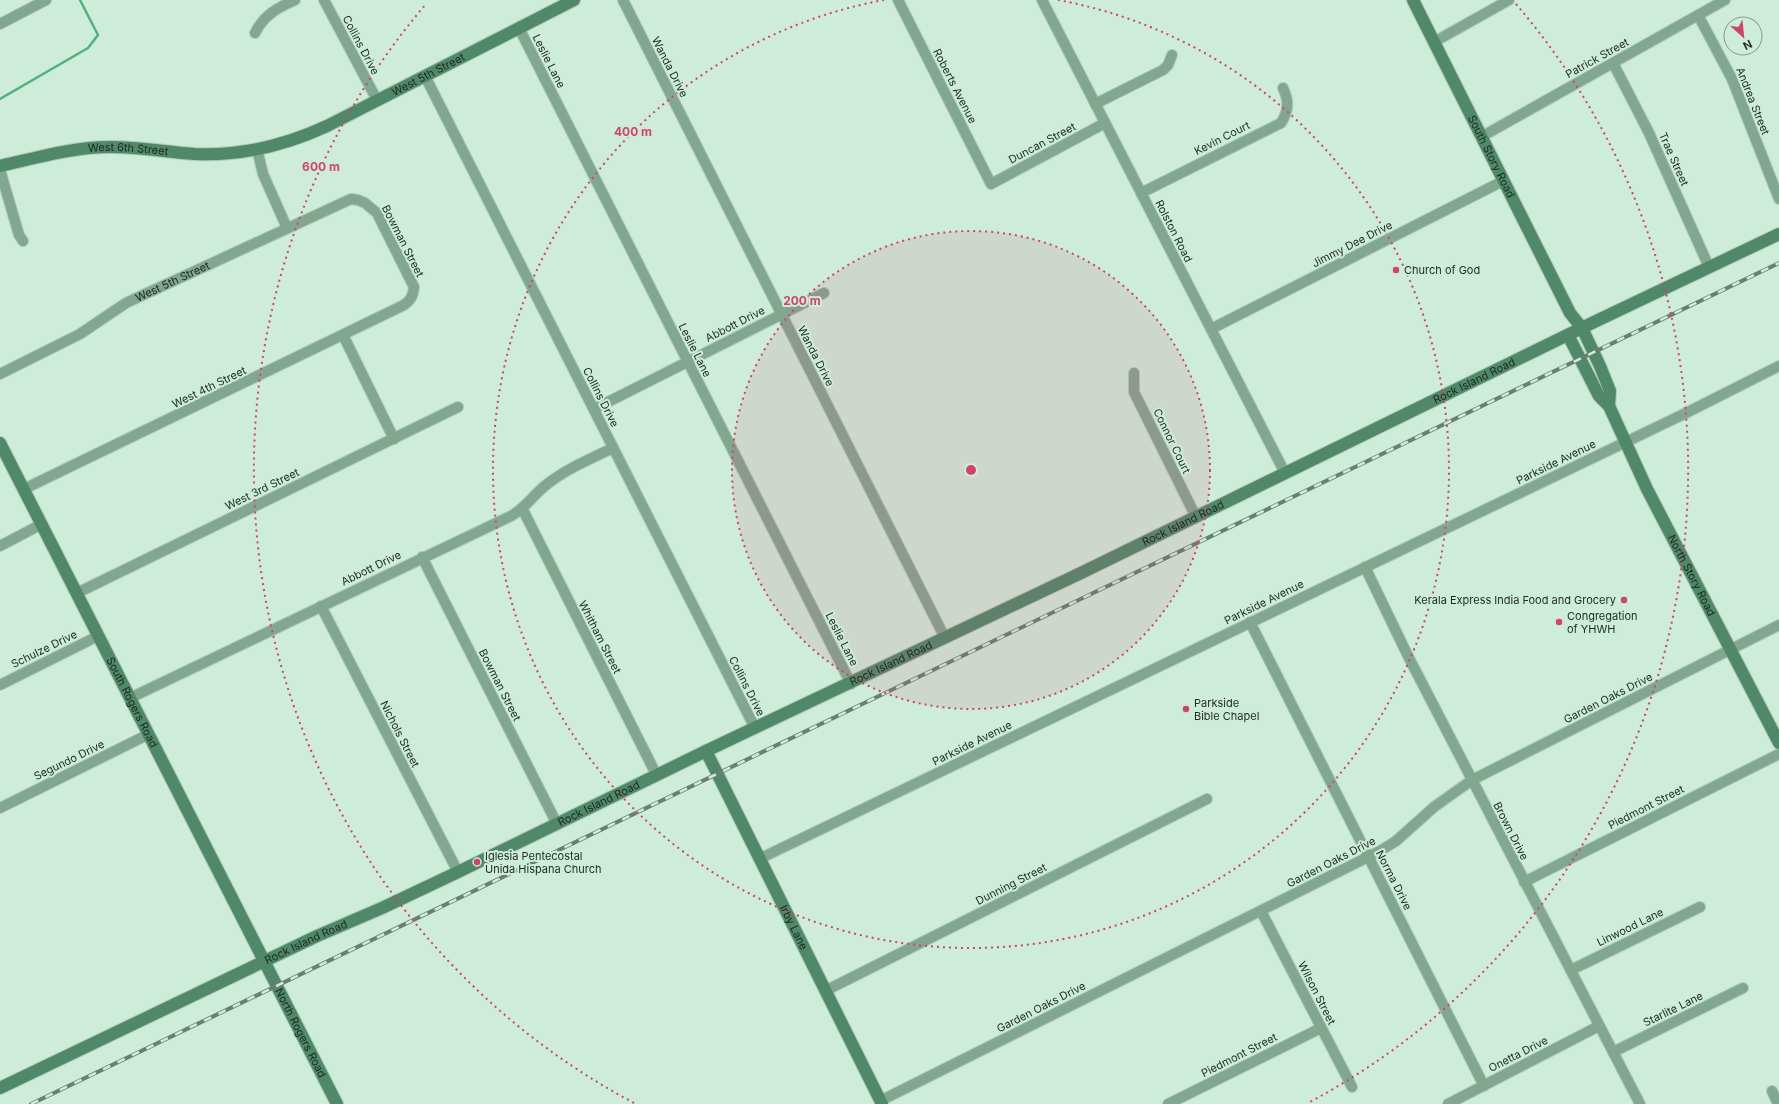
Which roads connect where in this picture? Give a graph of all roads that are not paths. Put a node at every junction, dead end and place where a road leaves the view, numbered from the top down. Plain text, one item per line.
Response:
1 (46, 0) edge
2 (295, 0) edge
3 (324, 0) edge
4 (574, 0) edge
5 (623, 0) edge
6 (898, 0) edge
7 (1042, 0) edge
8 (1413, 0) edge
9 (1509, 0) edge
10 (1725, 0) edge
11 (1698, 16) junction
12 (0, 24) edge
13 (519, 28) junction
14 (255, 33) dead end
15 (1434, 42) junction
16 (1172, 55) dead end
17 (1613, 63) junction
18 (425, 76) junction
19 (1283, 88) dead end
20 (377, 100) junction
21 (1095, 104) junction
22 (1105, 123) junction
23 (1481, 137) junction
24 (257, 149) junction
25 (0, 166) edge
26 (0, 170) edge
27 (1503, 181) junction
28 (991, 184) joint
29 (1141, 193) junction
30 (351, 199) joint
31 (1779, 199) edge
32 (288, 228) junction
33 (1779, 234) edge
34 (23, 241) dead end
35 (1709, 267) junction
36 (824, 293) dead end
37 (404, 305) joint
38 (1570, 313) junction
39 (781, 315) junction
40 (1582, 328) junction
41 (1211, 329) junction
42 (343, 335) junction
43 (1568, 335) junction
44 (688, 362) junction
45 (1779, 366) edge
46 (1134, 373) dead end
47 (0, 374) edge
48 (1609, 406) junction
49 (458, 407) dead end
50 (594, 409) junction
51 (394, 439) junction
52 (1625, 442) junction
53 (0, 443) edge
54 (613, 448) junction
55 (1285, 473) junction
56 (24, 489) junction
57 (522, 508) junction
58 (1196, 517) junction
59 (42, 524) junction
60 (0, 546) edge
61 (422, 557) junction
62 (1365, 567) junction
63 (76, 593) junction
64 (321, 606) junction
65 (1250, 622) junction
66 (1779, 625) edge
67 (98, 636) junction
68 (945, 638) junction
69 (1731, 649) junction
70 (851, 684) junction
71 (0, 685) edge
72 (130, 698) junction
73 (755, 728) junction
74 (149, 734) junction
75 (1779, 743) edge
76 (706, 751) junction
77 (1779, 754) edge
78 (657, 776) junction
79 (1472, 780) junction
80 (1207, 799) dead end
81 (0, 808) edge
82 (557, 824) junction
83 (1369, 857) junction
84 (759, 859) junction
85 (458, 872) junction
86 (1524, 882) junction
87 (1700, 907) dead end
88 (1261, 911) junction
89 (264, 962) junction
90 (1571, 970) junction
91 (1743, 988) dead end
92 (825, 991) junction
93 (1599, 1026) junction
94 (1321, 1028) junction
95 (1613, 1052) junction
96 (1484, 1086) junction
97 (1352, 1087) dead end
98 (0, 1088) edge
99 (1772, 1091) dead end
100 (881, 1102) edge
101 (337, 1104) edge
102 (1168, 1104) edge
103 (1448, 1104) edge
104 (1640, 1104) edge
105 (1778, 1104) edge

1 - 12 street
2 - 14 street
3 - 20 street, Collins Drive
4 - 13 main road, West 5th Street
5 - 39 street, Wanda Drive
6 - 28 street, Roberts Avenue
7 - 21 street, Rolston Road
8 - 15 main road, South Story Road
9 - 15 street
10 - 11 street, Patrick Street
11 - 17 street, Patrick Street
11 - 31 street, Andrea Street
13 - 18 main road, West 5th Street
13 - 44 street, Leslie Lane
15 - 23 main road, South Story Road
16 - 21 street
17 - 23 street, Patrick Street
17 - 35 street, Trae Street
18 - 20 main road, West 5th Street
18 - 50 street, Collins Drive
19 - 29 street, Kevin Court
20 - 24 main road, West 5th Street
21 - 22 street, Rolston Road
22 - 28 street, Duncan Street
22 - 29 street, Rolston Road
23 - 27 main road, South Story Road
24 - 25 main road, West 6th Street
24 - 32 street
26 - 34 street
27 - 38 main road, South Story Road
27 - 41 street, Jimmy Dee Drive
29 - 41 street, Rolston Road
30 - 32 street, West 5th Street
30 - 37 street, Bowman Street
32 - 47 street, West 5th Street
33 - 35 main road, Rock Island Road
35 - 40 main road, Rock Island Road
36 - 39 street, Abbott Drive
37 - 42 street, West 4th Street
38 - 40 main road, South Story Road
38 - 43 main road
39 - 44 street, Abbott Drive
39 - 68 street, Wanda Drive
40 - 43 main road, Rock Island Road
40 - 48 main road, North Story Road
41 - 55 street, Rolston Road
42 - 51 street
42 - 56 street, West 4th Street
43 - 48 main road, North Story Road
43 - 55 main road, Rock Island Road
44 - 50 street, Abbott Drive
44 - 70 street, Leslie Lane
45 - 52 street, Parkside Avenue
46 - 58 street, Connor Court
48 - 52 main road, North Story Road
49 - 51 street, West 3rd Street
50 - 54 street, Collins Drive
51 - 63 street, West 3rd Street
52 - 62 street, Parkside Avenue
52 - 69 main road, North Story Road
53 - 56 main road, South Rogers Road
54 - 57 street, Abbott Drive
54 - 73 street, Collins Drive
55 - 58 main road, Rock Island Road
56 - 59 main road, South Rogers Road
57 - 61 street, Abbott Drive
57 - 78 street, Whitham Street
58 - 68 main road, Rock Island Road
59 - 60 street
59 - 63 main road, South Rogers Road
61 - 64 street, Abbott Drive
61 - 82 street, Bowman Street
62 - 65 street, Parkside Avenue
62 - 79 street, Brown Drive
63 - 67 main road, South Rogers Road
64 - 72 street, Abbott Drive
64 - 85 street, Nichols Street
65 - 83 street, Norma Drive
65 - 84 street, Parkside Avenue
66 - 69 street, Garden Oaks Drive
67 - 71 street, Schulze Drive
67 - 72 main road, South Rogers Road
68 - 70 main road, Rock Island Road
69 - 75 main road, North Story Road
69 - 79 street, Garden Oaks Drive
70 - 73 main road, Rock Island Road
72 - 74 main road, South Rogers Road
73 - 76 main road, Rock Island Road
74 - 81 street, Segundo Drive
74 - 89 main road, South Rogers Road
76 - 78 main road, Rock Island Road
76 - 84 main road, Irby Lane
77 - 86 street, Piedmont Street
78 - 82 main road, Rock Island Road
79 - 83 street, Garden Oaks Drive
79 - 86 street, Brown Drive
80 - 92 street, Dunning Street
82 - 85 main road, Rock Island Road
83 - 88 street, Garden Oaks Drive
83 - 96 street, Norma Drive
84 - 92 main road, Irby Lane
85 - 89 main road, Rock Island Road
86 - 90 street, Brown Drive
87 - 90 street, Linwood Lane
88 - 94 street, Wilson Street
88 - 100 street, Garden Oaks Drive
89 - 98 main road, Rock Island Road
89 - 101 main road, North Rogers Road
90 - 93 street, Brown Drive
91 - 95 street, Starlite Lane
92 - 100 main road, Irby Lane
93 - 95 street, Brown Drive
93 - 96 street, Onetta Drive
94 - 97 street, Wilson Street
94 - 102 street, Piedmont Street
95 - 104 street, Brown Drive
96 - 103 street, Onetta Drive
99 - 105 street

